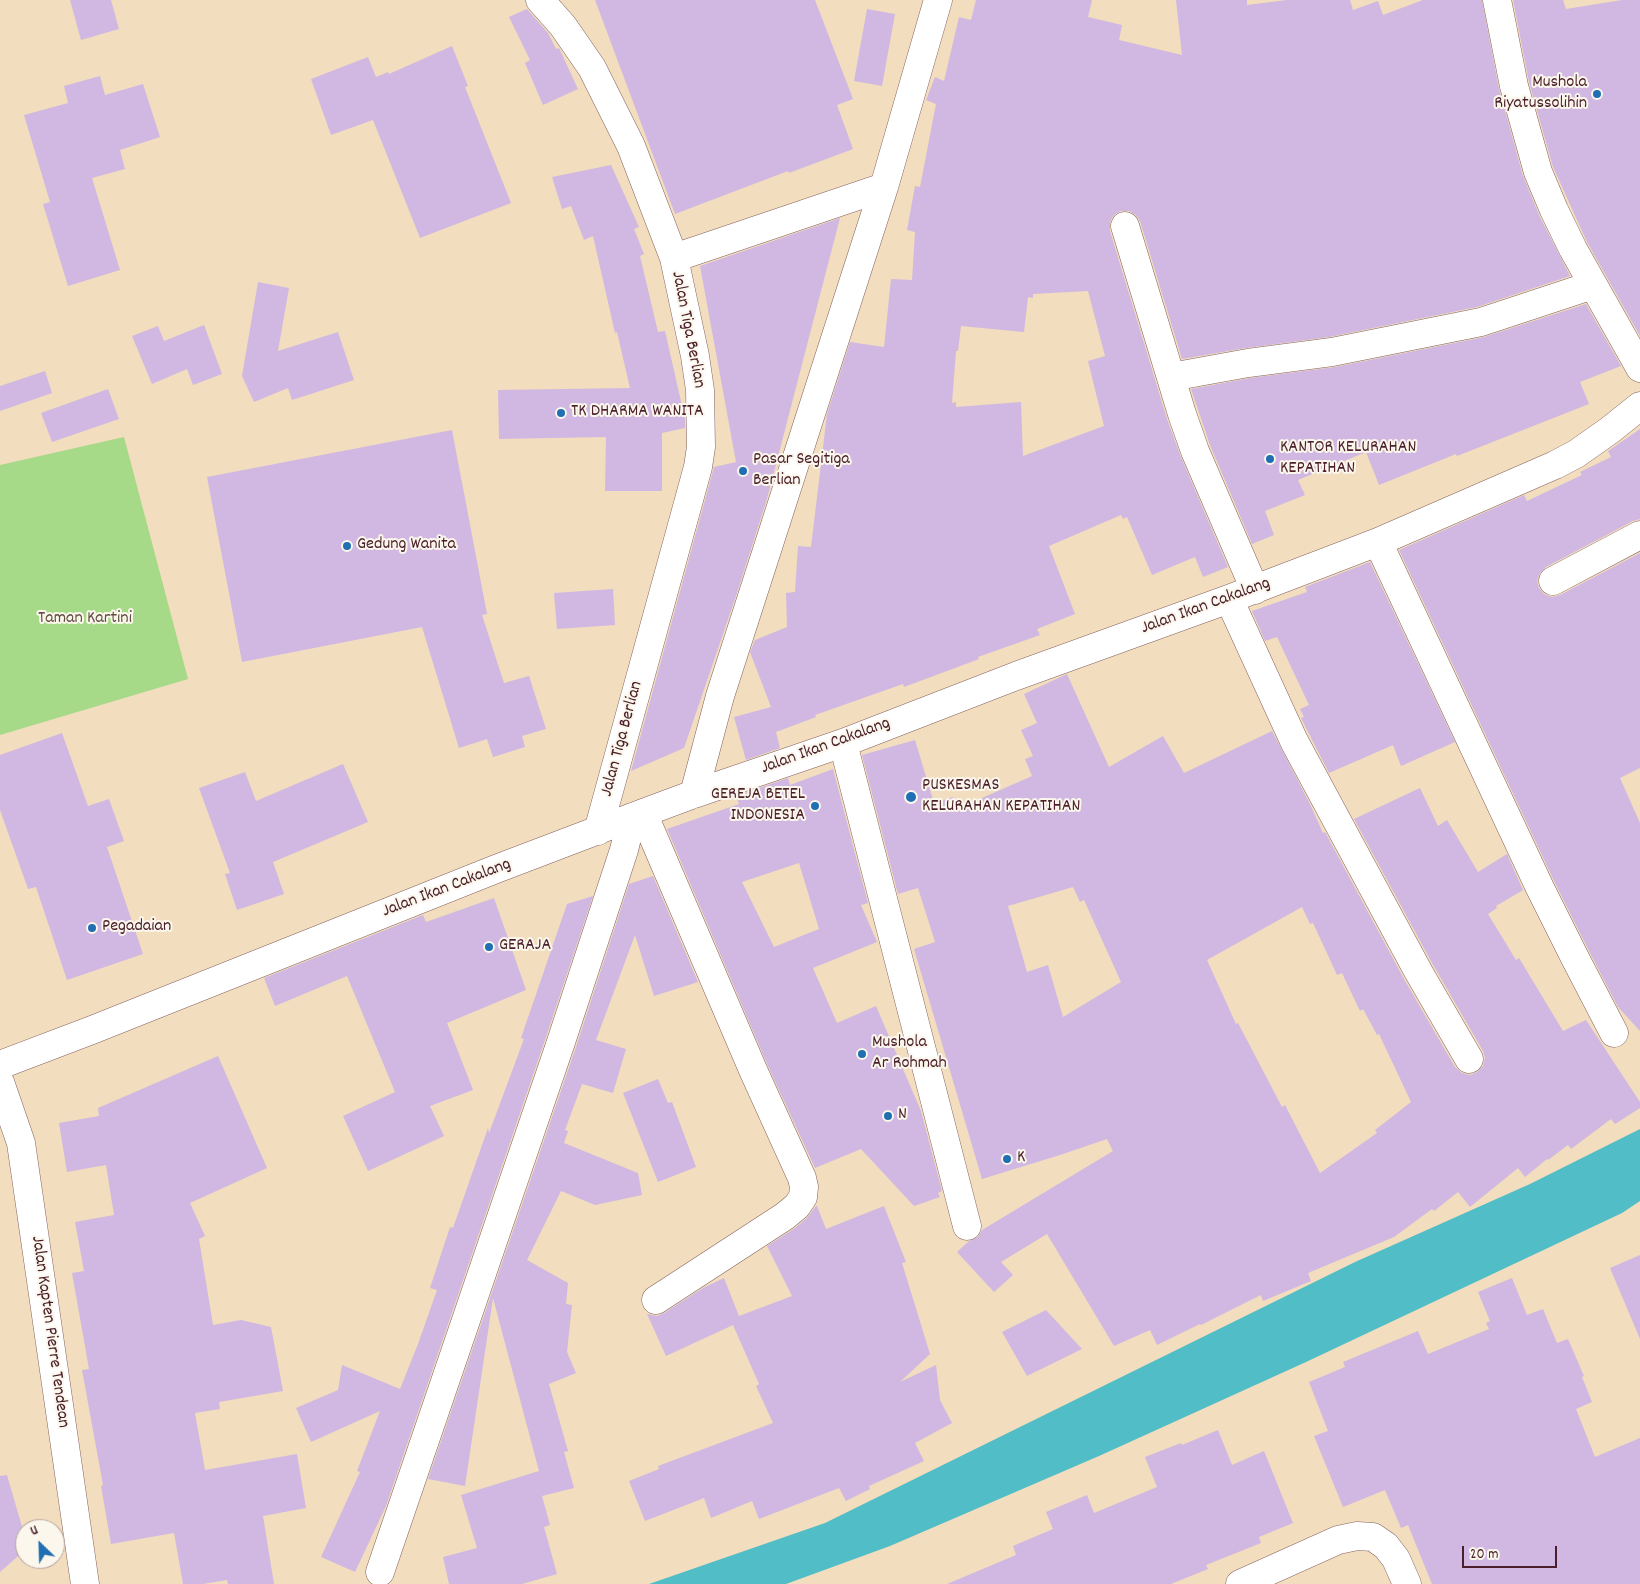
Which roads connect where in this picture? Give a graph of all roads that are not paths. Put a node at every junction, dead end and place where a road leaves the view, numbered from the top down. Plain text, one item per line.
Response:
1 (540, 0) edge
2 (938, 0) edge
3 (1497, 0) edge
4 (884, 187) junction
5 (1125, 226) dead end
6 (674, 258) junction
7 (1593, 285) junction
8 (1640, 368) edge
9 (1171, 377) junction
10 (1640, 406) edge
11 (1640, 535) edge
12 (1378, 542) junction
13 (1553, 581) dead end
14 (1254, 590) junction
15 (1229, 599) junction
16 (843, 742) junction
17 (694, 794) junction
18 (637, 815) junction
19 (598, 831) junction
20 (1614, 1033) dead end
21 (1469, 1059) dead end
22 (0, 1064) edge
23 (0, 1082) edge
24 (967, 1226) dead end
25 (656, 1300) dead end
26 (380, 1572) dead end
27 (85, 1580) edge
28 (1240, 1584) edge
29 (1407, 1584) edge

1 - 6 street, Jalan Tiga Berlian
2 - 4 street
3 - 7 street
4 - 6 street
4 - 17 street
5 - 9 street
6 - 19 street, Jalan Tiga Berlian
7 - 8 street
7 - 9 street
9 - 14 street
10 - 12 street, Jalan Ikan Cakalang
11 - 13 street
12 - 14 street, Jalan Ikan Cakalang
12 - 20 street
14 - 15 street, Jalan Ikan Cakalang
15 - 16 street, Jalan Ikan Cakalang
15 - 21 street
16 - 17 street, Jalan Ikan Cakalang
16 - 24 street
17 - 18 street, Jalan Ikan Cakalang
18 - 19 street, Jalan Ikan Cakalang
18 - 25 street
18 - 26 street
19 - 22 street, Jalan Ikan Cakalang
23 - 27 street, Jalan Kapten Pierre Tendean
28 - 29 street

